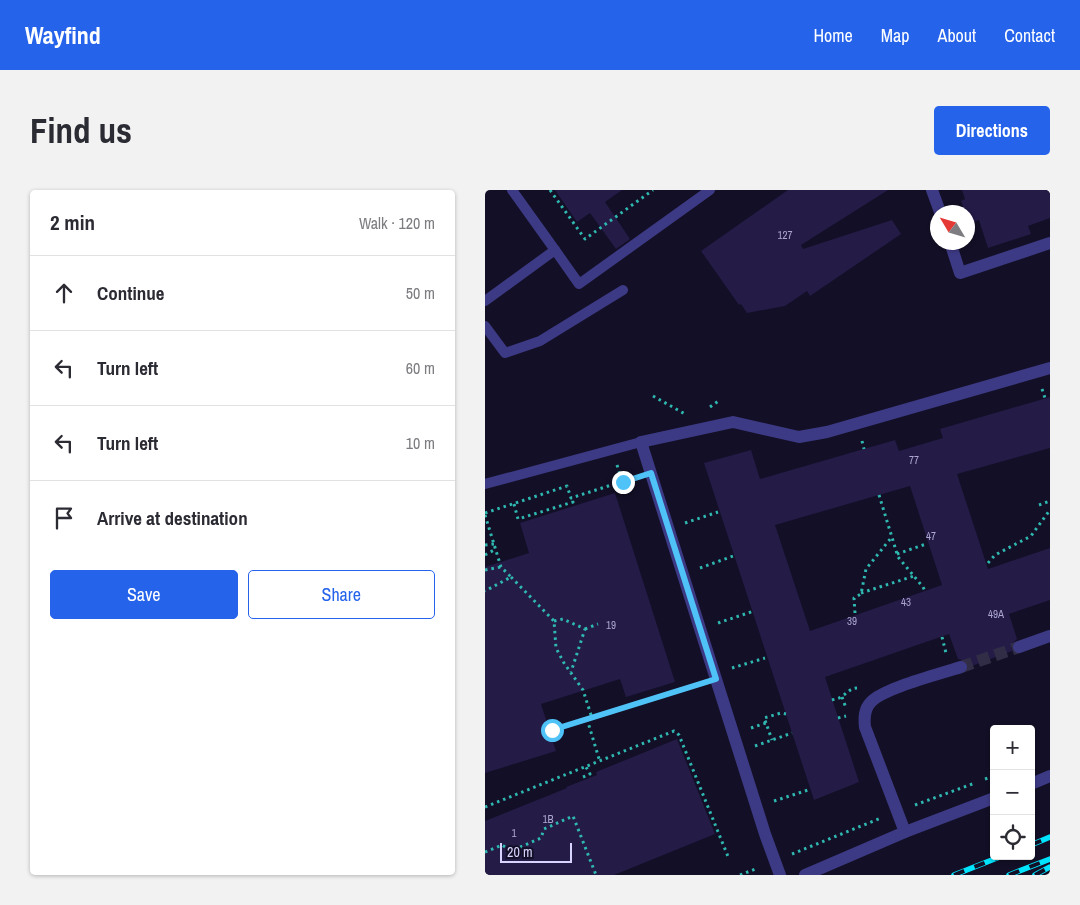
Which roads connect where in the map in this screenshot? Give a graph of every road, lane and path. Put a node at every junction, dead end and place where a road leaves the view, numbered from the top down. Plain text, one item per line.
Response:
1 (512, 190) edge
2 (550, 190) edge
3 (653, 190) edge
4 (710, 190) edge
5 (932, 190) edge
6 (937, 205) edge
7 (1050, 243) edge
8 (555, 250) junction
9 (953, 250) edge
10 (623, 290) dead end
11 (485, 301) edge
12 (485, 326) edge
13 (1050, 368) edge
14 (653, 396) dead end
15 (720, 400) dead end
16 (705, 411) dead end
17 (691, 417) dead end
18 (641, 442) junction
19 (651, 473) junction
20 (485, 484) edge
21 (879, 495) dead end
22 (571, 498) junction
23 (1050, 501) edge
24 (514, 504) junction
25 (1039, 505) dead end
26 (1050, 511) edge
27 (718, 512) dead end
28 (485, 514) edge
29 (486, 523) edge
30 (668, 528) junction
31 (487, 529) edge
32 (891, 537) junction
33 (494, 544) dead end
34 (926, 544) dead end
35 (485, 545) edge
36 (496, 549) junction
37 (485, 554) edge
38 (897, 554) junction
39 (736, 556) dead end
40 (988, 563) dead end
41 (501, 567) junction
42 (485, 570) edge
43 (683, 574) junction
44 (914, 576) junction
45 (511, 577) junction
46 (485, 590) edge
47 (925, 591) dead end
48 (861, 594) junction
49 (754, 611) dead end
50 (855, 613) dead end
51 (554, 622) junction
52 (598, 624) dead end
53 (585, 629) junction
54 (700, 629) junction
55 (1050, 636) edge
56 (1019, 647) tunnel mouth
57 (765, 658) dead end
58 (961, 667) tunnel mouth
59 (571, 672) junction
60 (715, 677) junction
61 (865, 689) dead end
62 (842, 697) junction
63 (832, 700) dead end
64 (786, 714) dead end
65 (849, 715) dead end
66 (591, 718) junction
67 (587, 719) junction
68 (765, 723) junction
69 (552, 730) dead end
70 (792, 733) dead end
71 (733, 734) junction
72 (772, 740) junction
73 (739, 751) junction
74 (600, 762) junction
75 (586, 767) junction
76 (1050, 776) edge
77 (583, 777) dead end
78 (990, 777) edge
79 (1035, 782) edge
80 (809, 790) dead end
81 (990, 800) edge
82 (485, 807) edge
83 (757, 807) junction
84 (897, 811) junction
85 (905, 832) junction
86 (485, 852) edge
87 (729, 859) dead end
88 (775, 861) junction
89 (596, 875) edge
90 (740, 875) edge
91 (780, 875) edge
92 (805, 875) edge

1 - 8 lane
2 - 3 path
4 - 8 lane
5 - 6 street
7 - 9 street
8 - 11 lane
10 - 12 lane
13 - 18 street
14 - 17 path
15 - 16 path
18 - 19 street
18 - 20 lane
19 - 22 path
19 - 30 street
21 - 32 path
22 - 24 path
22 - 24 path
23 - 25 path
24 - 28 path
26 - 40 path
27 - 30 path
28 - 29 path
29 - 31 path
30 - 43 street
31 - 36 path
32 - 38 path
32 - 48 path
33 - 35 path
34 - 38 path
36 - 37 path
36 - 41 path
38 - 44 path
39 - 43 path
41 - 42 path
41 - 45 path
43 - 54 street
44 - 47 path
44 - 48 path
45 - 46 path
45 - 51 path
48 - 50 path
49 - 54 path
51 - 53 path
51 - 59 path
52 - 53 path
53 - 59 path
54 - 60 street
55 - 56 street
57 - 60 path
58 - 84 street
59 - 66 path
60 - 66 path
60 - 71 street
61 - 62 path
62 - 63 path
62 - 65 path
64 - 68 path
66 - 67 path
67 - 69 path
67 - 74 path
68 - 71 path
68 - 72 path
70 - 72 path
71 - 73 street
72 - 73 path
73 - 83 street
74 - 75 path
74 - 87 path
75 - 77 path
75 - 82 path
76 - 79 street
78 - 84 path
80 - 83 path
81 - 85 street
83 - 88 street
84 - 85 street
84 - 88 path
85 - 92 street
86 - 89 path
88 - 90 path
88 - 91 street

